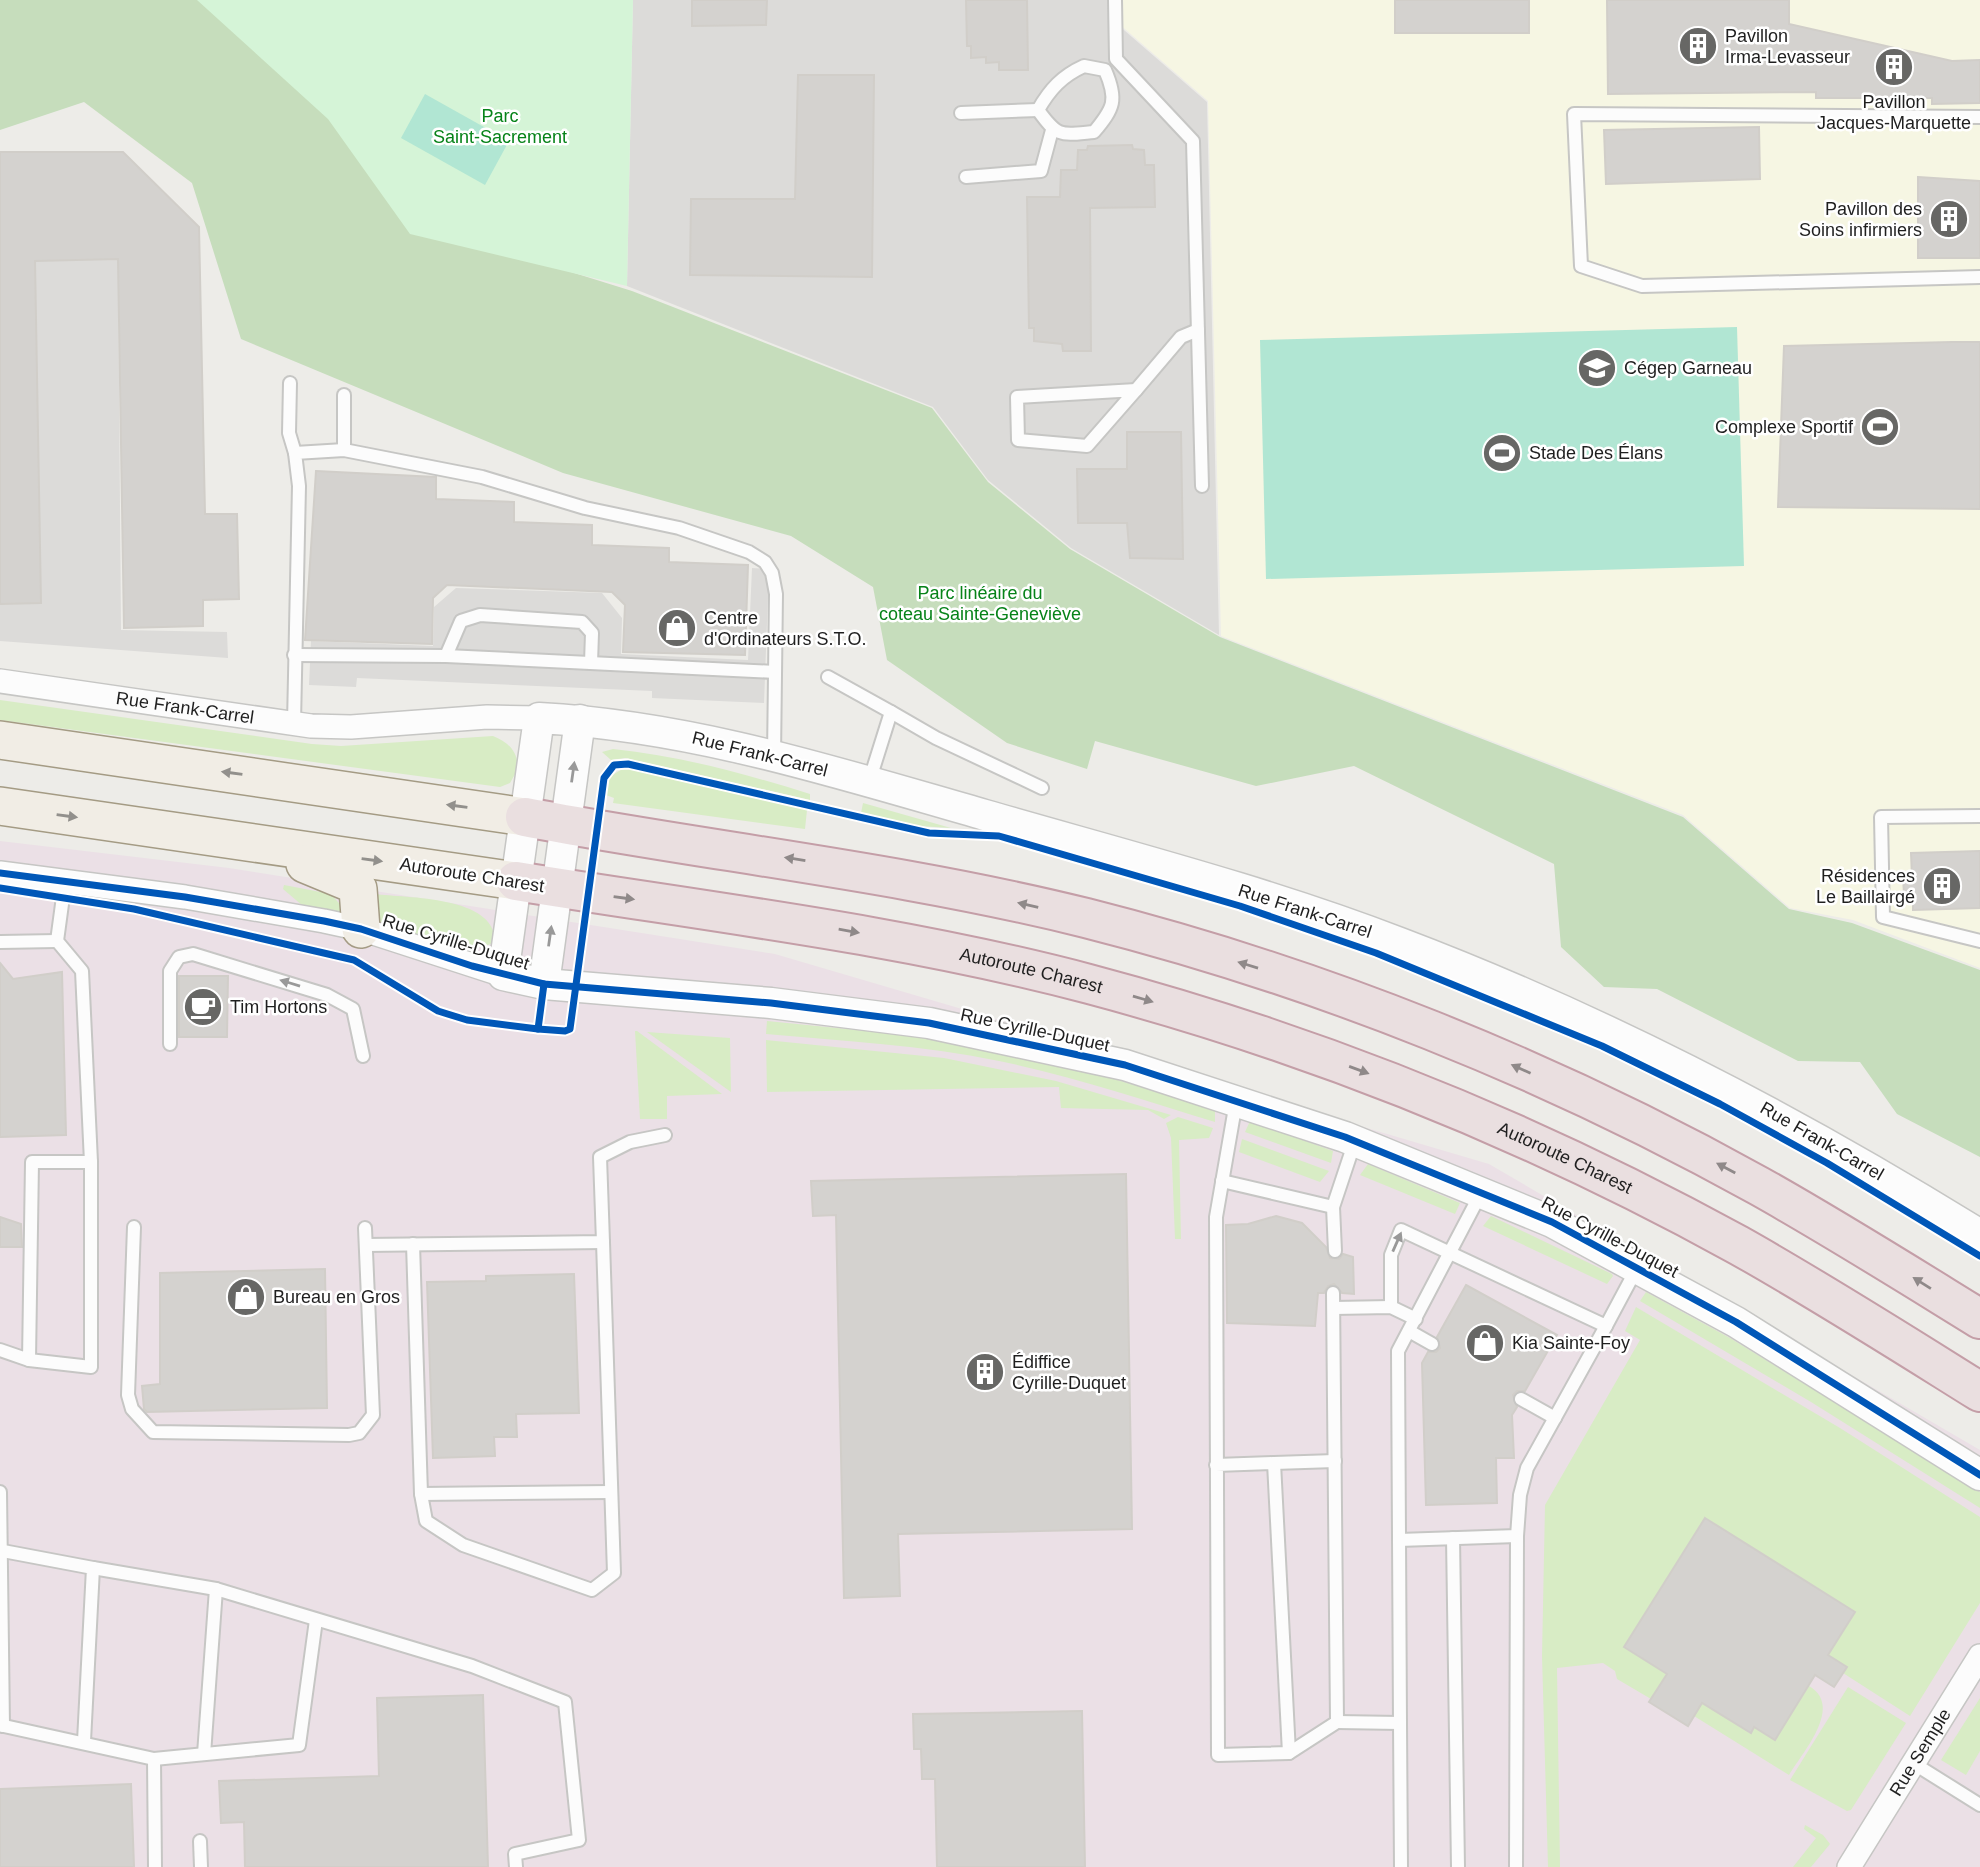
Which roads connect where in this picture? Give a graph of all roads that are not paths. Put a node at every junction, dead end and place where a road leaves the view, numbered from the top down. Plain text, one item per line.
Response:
1 (1115, 0) edge
2 (1116, 59) junction
3 (1104, 70) junction
4 (1038, 110) junction
5 (961, 113) dead end
6 (1980, 117) edge
7 (1052, 130) junction
8 (966, 177) dead end
9 (1980, 277) edge
10 (1198, 330) junction
11 (289, 383) dead end
12 (1136, 390) junction
13 (344, 396) dead end
14 (344, 450) junction
15 (295, 453) junction
16 (1202, 485) dead end
17 (294, 655) junction
18 (446, 656) junction
19 (591, 663) junction
20 (775, 672) junction
21 (828, 677) dead end
22 (0, 681) edge
23 (891, 712) junction
24 (539, 718) junction
25 (580, 720) junction
26 (294, 723) junction
27 (0, 740) edge
28 (774, 756) junction
29 (869, 782) junction
30 (1042, 788) dead end
31 (0, 806) edge
32 (1980, 816) edge
33 (525, 817) junction
34 (565, 825) junction
35 (244, 842) junction
36 (0, 873) edge
37 (516, 881) junction
38 (65, 882) junction
39 (557, 888) junction
40 (361, 929) junction
41 (57, 941) junction
42 (1980, 941) edge
43 (0, 942) edge
44 (503, 975) junction
45 (544, 984) junction
46 (170, 1044) dead end
47 (363, 1056) dead end
48 (1236, 1101) junction
49 (664, 1135) dead end
50 (1355, 1141) junction
51 (91, 1162) junction
52 (1222, 1181) junction
53 (1481, 1193) junction
54 (1333, 1207) junction
55 (134, 1227) dead end
56 (365, 1228) dead end
57 (1980, 1235) edge
58 (603, 1242) junction
59 (413, 1244) junction
60 (366, 1245) junction
61 (1335, 1251) dead end
62 (1452, 1252) junction
63 (1637, 1268) junction
64 (1334, 1293) dead end
65 (1391, 1307) junction
66 (1334, 1308) junction
67 (1416, 1318) junction
68 (1980, 1319) edge
69 (1606, 1326) junction
70 (1409, 1331) junction
71 (1432, 1344) dead end
72 (0, 1350) edge
73 (29, 1360) junction
74 (1980, 1392) edge
75 (1521, 1399) dead end
76 (1555, 1418) junction
77 (1335, 1461) junction
78 (1274, 1463) junction
79 (1216, 1465) junction
80 (1980, 1475) edge
81 (0, 1492) edge
82 (611, 1492) junction
83 (421, 1494) junction
84 (1517, 1536) junction
85 (1453, 1538) junction
86 (1399, 1540) junction
87 (3, 1551) junction
88 (93, 1568) junction
89 (216, 1589) junction
90 (316, 1620) junction
91 (1980, 1656) edge
92 (1337, 1722) junction
93 (1400, 1723) junction
94 (1, 1726) edge
95 (84, 1741) junction
96 (204, 1754) junction
97 (1289, 1754) junction
98 (154, 1759) junction
99 (1913, 1763) junction
100 (1980, 1805) edge
101 (200, 1841) dead end
102 (1855, 1857) edge
103 (155, 1867) edge
104 (201, 1867) edge
105 (516, 1867) edge
106 (1401, 1867) edge
107 (1458, 1867) edge
108 (1516, 1867) edge
109 (1839, 1867) edge

1 - 2 lane
2 - 3 lane
2 - 10 lane
3 - 4 lane
3 - 7 lane
4 - 5 lane
4 - 7 lane
6 - 9 lane
7 - 8 lane
10 - 12 lane
10 - 16 lane
11 - 15 lane
12 - 12 lane
13 - 14 lane
14 - 15 lane
14 - 20 lane
15 - 17 lane
17 - 18 lane
17 - 26 lane
18 - 19 lane
18 - 19 lane
19 - 20 lane
20 - 28 lane
21 - 23 lane
22 - 26 street, Rue Frank-Carrel
23 - 29 lane
23 - 30 lane
24 - 25 street, Rue Frank-Carrel
24 - 26 street, Rue Frank-Carrel
24 - 33 street
25 - 28 street, Rue Frank-Carrel
34 -> 25 street
33 -> 27 main road
28 - 29 street, Rue Frank-Carrel
29 - 57 street, Rue Frank-Carrel
31 -> 35 main road, Autoroute Charest
32 - 42 lane
33 - 34 highway
33 - 37 street, Rue Cyrille-Duquet
34 - 39 street
68 -> 34 highway
35 -> 37 main road, Autoroute Charest
35 - 40 main road
36 - 38 street, Rue Cyrille-Duquet
37 - 39 highway, Autoroute Charest
37 - 44 street, Rue Cyrille-Duquet
38 - 40 street, Rue Cyrille-Duquet
38 - 41 lane
45 -> 39 street, Rue Cyrille-Duquet
39 -> 74 highway, Autoroute Charest
40 - 44 street, Rue Cyrille-Duquet
41 - 43 lane
41 - 51 lane
44 - 45 street, Rue Cyrille-Duquet
45 - 48 street, Rue Cyrille-Duquet
47 -> 46 lane
48 - 50 street, Rue Cyrille-Duquet
48 - 52 lane
49 - 58 lane
50 - 53 street, Rue Cyrille-Duquet
50 - 54 lane
51 - 73 lane
51 - 73 lane
52 - 54 lane
52 - 79 lane
53 - 62 lane
53 - 63 street, Rue Cyrille-Duquet
54 - 61 lane
55 - 60 lane
56 - 60 lane
58 - 59 lane
58 - 82 lane
59 - 60 lane
59 - 83 lane
65 -> 62 lane
62 - 67 lane
62 - 69 lane
63 - 69 lane
63 - 80 street, Rue Cyrille-Duquet
64 - 66 lane
65 - 66 lane
65 - 67 lane
66 - 77 lane
67 - 70 lane
69 - 76 lane
70 - 71 lane
70 - 86 lane
72 - 73 lane
75 - 76 lane
76 - 84 lane
77 - 78 lane
77 - 92 lane
78 - 79 lane
78 - 97 lane
79 - 97 lane
81 - 87 lane
82 - 83 lane
82 - 83 lane
84 - 85 lane
84 - 108 lane
85 - 86 lane
85 - 107 lane
86 - 93 lane
87 - 88 lane
87 - 94 lane
88 - 89 lane
88 - 95 lane
89 - 90 lane
89 - 96 lane
90 - 96 lane
90 - 105 lane
91 - 99 street, Rue Semple
92 - 93 lane
92 - 97 lane
93 - 106 lane
94 - 95 lane
95 - 98 lane
96 - 98 lane
98 - 103 lane
99 - 100 lane
99 - 102 street, Rue Semple
101 - 104 lane
102 - 109 street, Rue Semple

